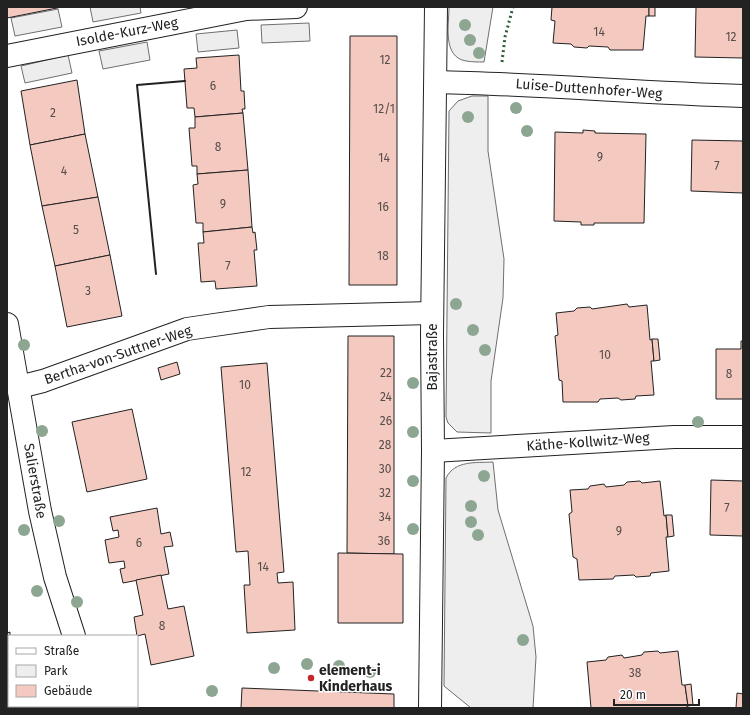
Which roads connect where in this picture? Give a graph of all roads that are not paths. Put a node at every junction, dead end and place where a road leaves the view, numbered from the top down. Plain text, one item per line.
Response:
1 (296, 7) edge
2 (436, 7) edge
3 (7, 56) edge
4 (436, 82) junction
5 (743, 96) edge
6 (432, 313) junction
7 (7, 324) edge
8 (19, 387) junction
9 (743, 437) edge
10 (433, 451) junction
11 (74, 635) edge
12 (430, 708) edge

1 - 3 street, Isolde-Kurz-Weg
2 - 4 street, Bajastraße
4 - 5 street, Luise-Duttenhofer-Weg
4 - 6 street, Bajastraße
6 - 8 street, Bertha-von-Suttner-Weg
6 - 10 street, Bajastraße
7 - 8 street, Salierstraße
8 - 11 street, Salierstraße
9 - 10 street, Käthe-Kollwitz-Weg
10 - 12 street, Bajastraße

